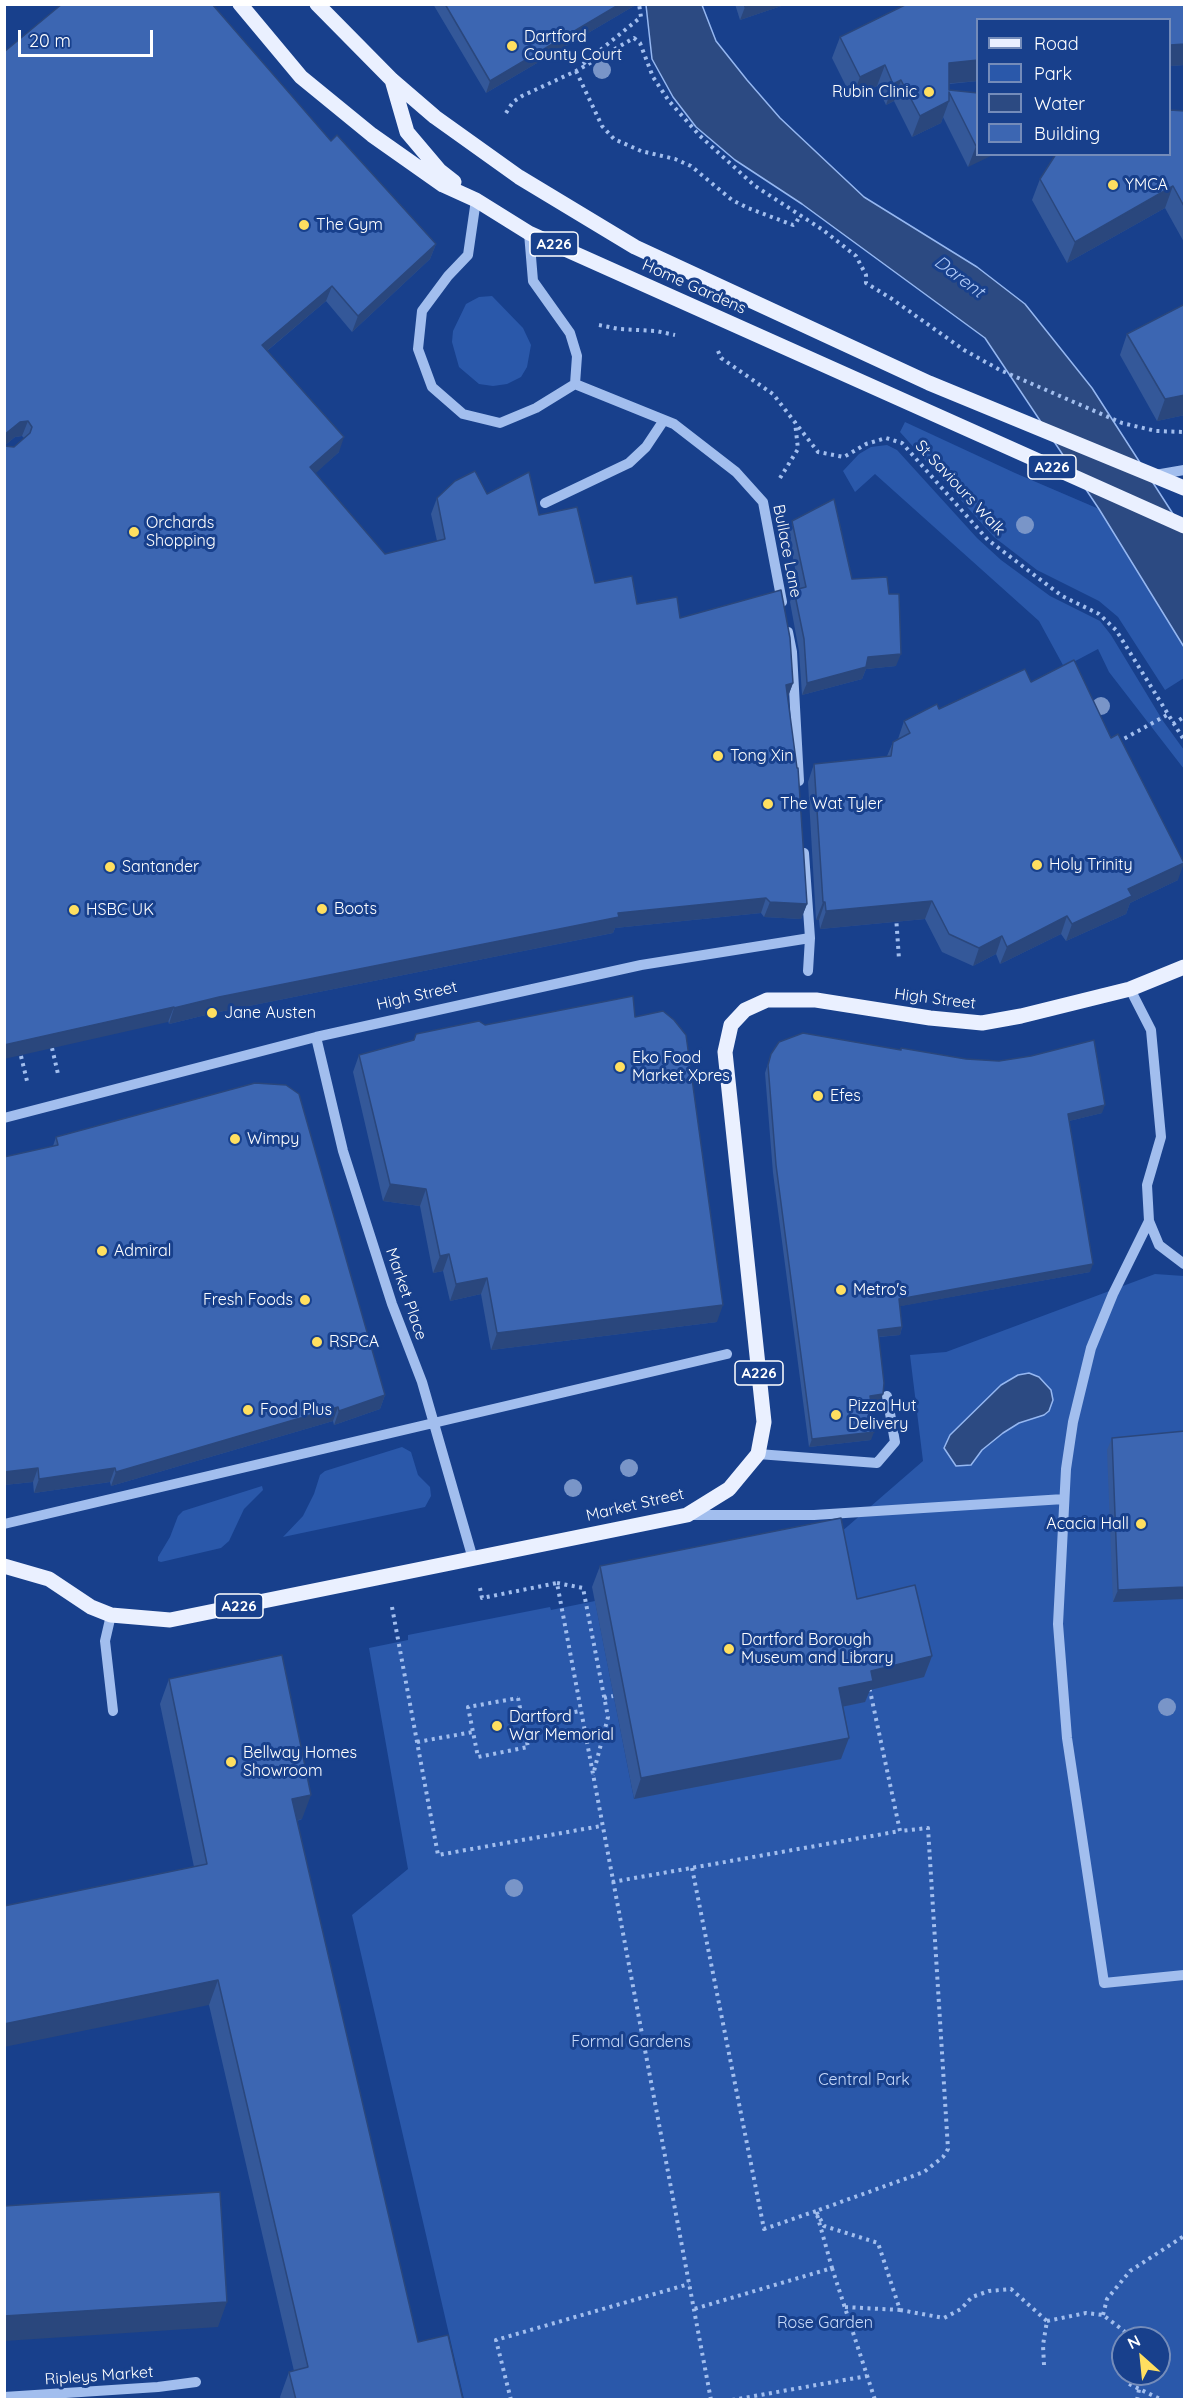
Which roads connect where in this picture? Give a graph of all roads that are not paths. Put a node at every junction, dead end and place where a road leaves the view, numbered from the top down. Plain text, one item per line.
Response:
1 (240, 4) edge
2 (316, 4) edge
3 (392, 80) junction
4 (476, 200) junction
5 (529, 233) junction
6 (575, 384) junction
7 (663, 420) junction
8 (1185, 470) edge
9 (1155, 475) junction
10 (1185, 488) edge
11 (545, 503) dead end
12 (1185, 526) edge
13 (799, 788) edge
14 (803, 846) edge
15 (810, 938) junction
16 (1185, 967) edge
17 (808, 971) dead end
18 (1130, 989) junction
19 (804, 1000) joint
20 (316, 1037) junction
21 (4, 1118) edge
22 (1149, 1221) junction
23 (1185, 1264) edge
24 (727, 1354) dead end
25 (887, 1396) dead end
26 (433, 1422) junction
27 (758, 1454) junction
28 (1064, 1498) junction
29 (687, 1515) junction
30 (4, 1524) edge
31 (473, 1559) junction
32 (4, 1566) edge
33 (111, 1615) junction
34 (112, 1711) dead end
35 (1185, 1974) edge
36 (196, 2382) dead end
37 (4, 2397) edge

1 - 4 main road, Home Gardens / A226
2 - 3 main road, Home Gardens / A226
3 - 4 main road
3 - 9 main road, Home Gardens / A226
4 - 5 main road, Home Gardens / A226
4 - 6 street
5 - 6 street
5 - 12 main road, Home Gardens / A226
6 - 7 street, Bullace Lane
7 - 11 street
7 - 13 street, Bullace Lane
8 - 9 street
9 - 10 main road, Home Gardens / A226
14 - 15 street
15 - 17 street
15 - 20 street, High Street
16 - 18 main road, A226
18 - 19 main road, High Street / A226
18 - 22 street
19 - 27 main road, Market Street / A226
20 - 21 street, High Street
20 - 26 street, Market Place
22 - 23 street
22 - 28 street
24 - 26 street
25 - 27 street
26 - 30 street
26 - 31 street, Market Place
27 - 29 main road, Market Street / A226
28 - 29 street
28 - 35 street
29 - 31 main road, Market Street / A226
31 - 33 main road, Market Street / A226
32 - 33 main road, Market Street / A226
33 - 34 street
36 - 37 street, Ripleys Market

